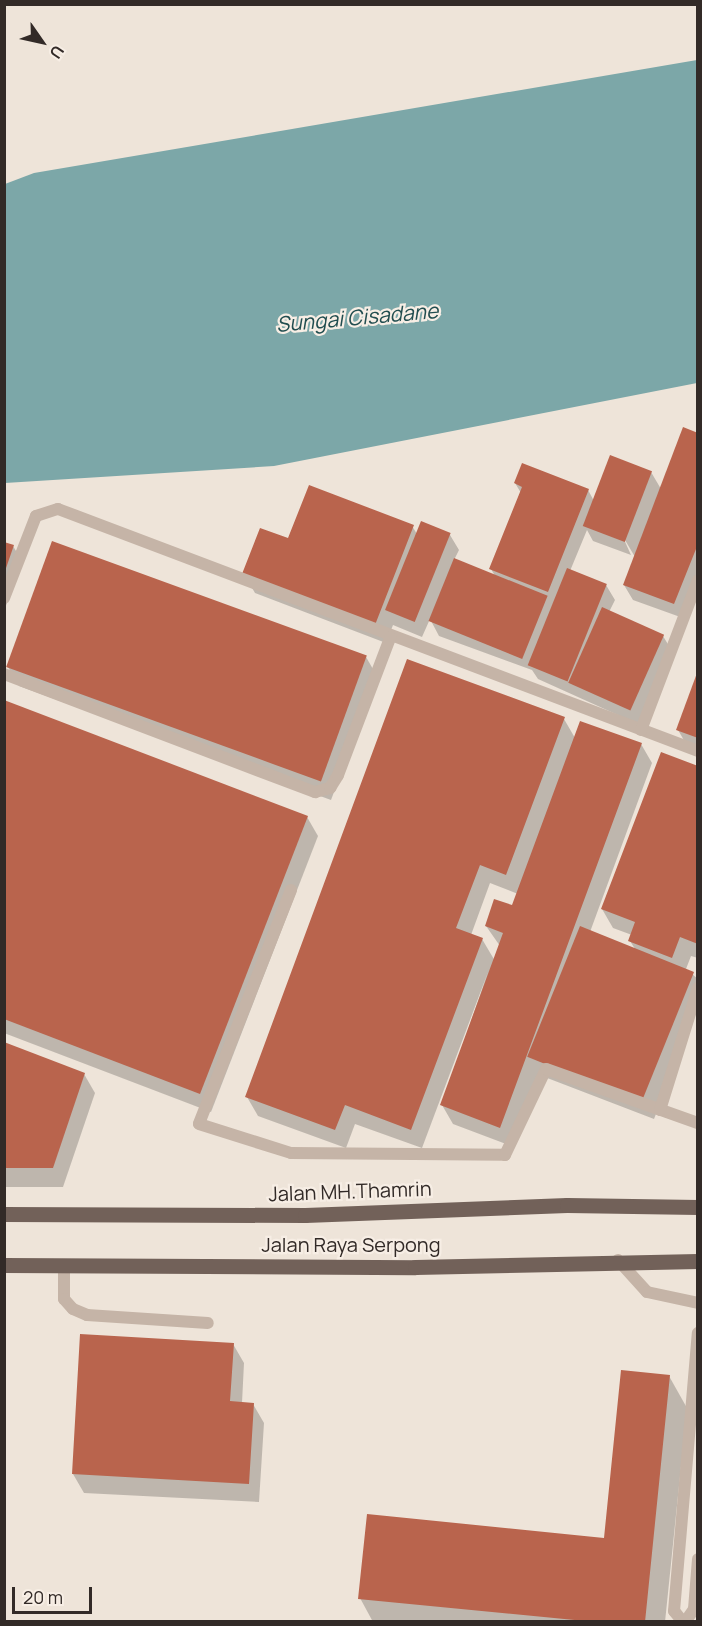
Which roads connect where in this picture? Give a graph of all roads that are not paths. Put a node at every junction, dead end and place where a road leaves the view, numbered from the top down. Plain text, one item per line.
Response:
1 (698, 580) edge
2 (4, 598) edge
3 (390, 638) junction
4 (4, 674) edge
5 (642, 730) junction
6 (698, 751) edge
7 (291, 890) dead end
8 (698, 988) edge
9 (660, 1110) junction
10 (698, 1123) edge
11 (698, 1207) edge
12 (4, 1214) edge
13 (618, 1260) junction
14 (698, 1261) edge
15 (4, 1265) edge
16 (64, 1265) junction
17 (698, 1303) edge
18 (208, 1323) dead end
19 (698, 1333) edge
20 (695, 1382) edge
21 (698, 1559) edge
22 (684, 1622) edge

1 - 5 lane
2 - 3 lane
3 - 4 lane
3 - 5 lane
5 - 6 lane
7 - 9 lane
8 - 9 lane
9 - 10 lane
11 - 12 main road, Jalan MH.Thamrin
13 - 14 main road, Jalan Raya Serpong
13 - 16 main road, Jalan Raya Serpong
13 - 17 lane
15 - 16 main road, Jalan Raya Serpong
16 - 18 lane
19 - 20 lane
20 - 22 lane
21 - 22 lane

